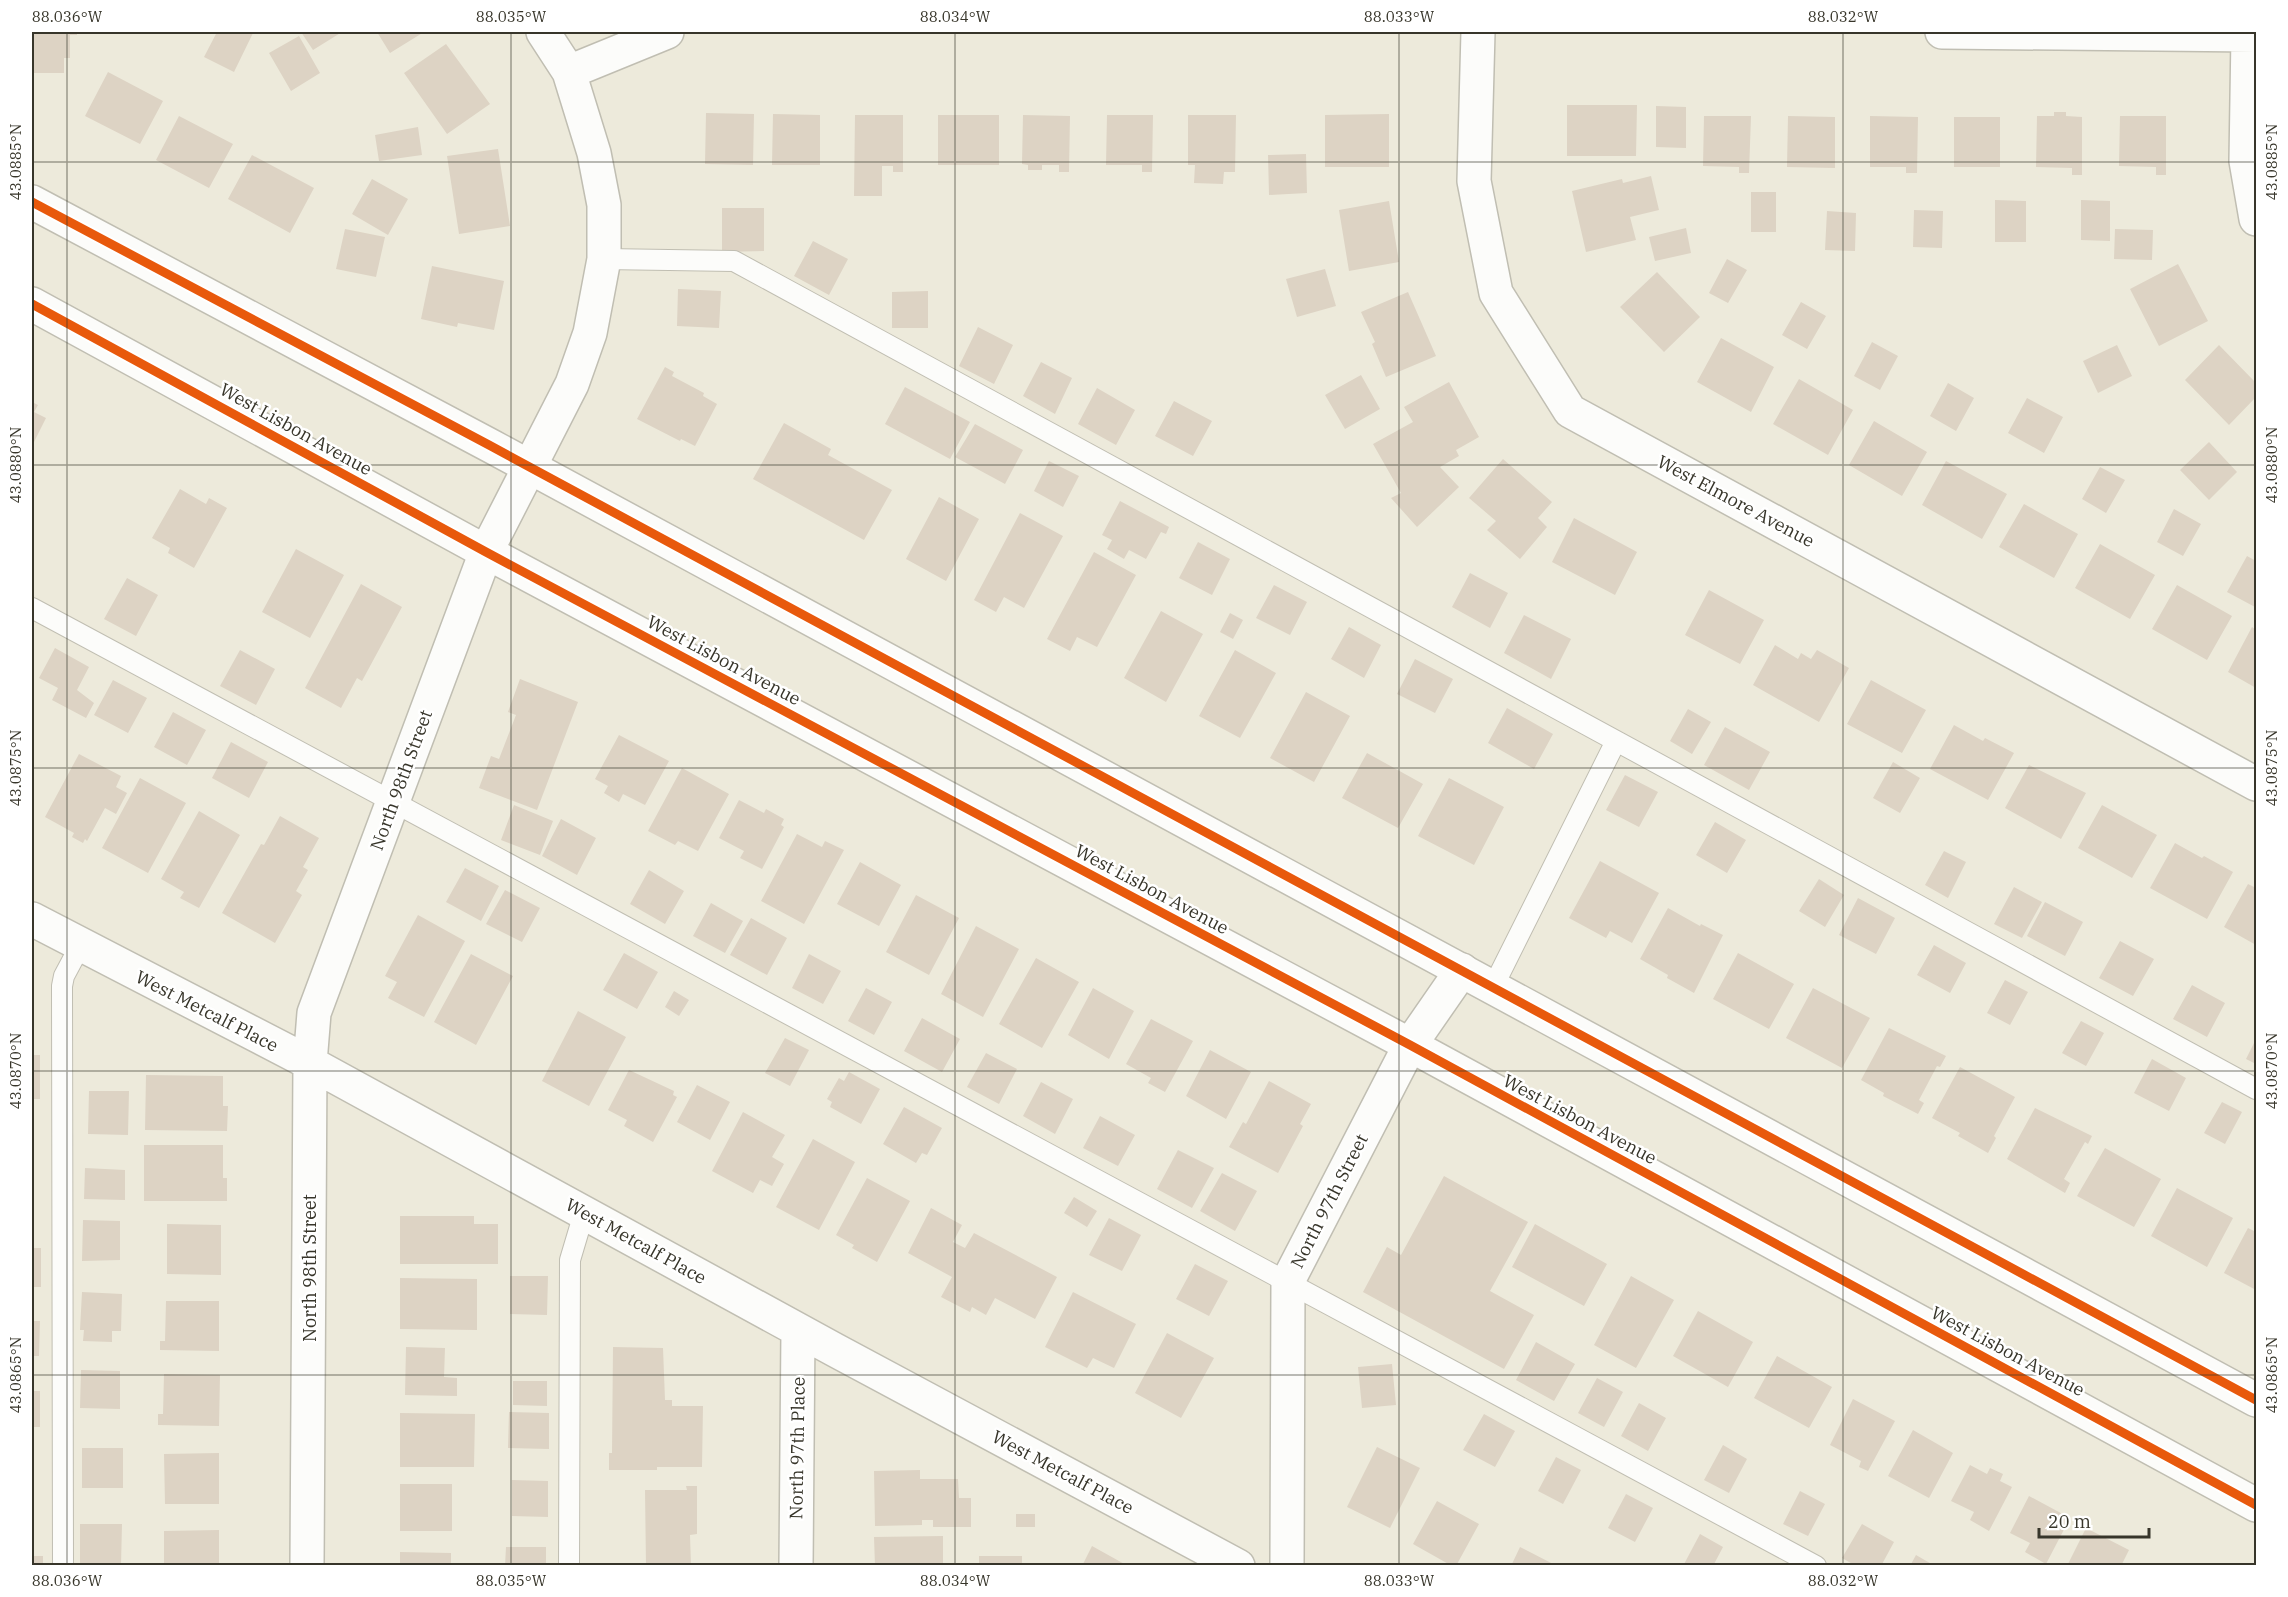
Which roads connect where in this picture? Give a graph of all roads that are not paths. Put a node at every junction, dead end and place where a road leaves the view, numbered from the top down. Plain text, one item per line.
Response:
1 (543, 32) edge
2 (667, 32) edge
3 (1478, 32) edge
4 (1942, 32) edge
5 (2252, 34) edge
6 (569, 72) junction
7 (32, 202) edge
8 (2256, 219) edge
9 (604, 259) junction
10 (32, 304) edge
11 (530, 467) junction
12 (486, 552) junction
13 (32, 608) edge
14 (1616, 741) junction
15 (2256, 784) edge
16 (392, 802) junction
17 (32, 919) edge
18 (80, 946) junction
19 (1462, 970) junction
20 (1493, 987) junction
21 (1410, 1046) junction
22 (310, 1063) junction
23 (2256, 1089) edge
24 (584, 1213) junction
25 (1288, 1281) junction
26 (798, 1330) junction
27 (2256, 1400) edge
28 (2256, 1505) edge
29 (63, 1566) edge
30 (307, 1566) edge
31 (569, 1566) edge
32 (796, 1566) edge
33 (1238, 1566) edge
34 (1287, 1566) edge
35 (1816, 1566) edge

1 - 6 street, North 98th Street
2 - 6 street
3 - 15 street, West Elmore Avenue
4 - 5 street
5 - 8 street
6 - 9 street, North 98th Street
7 - 11 street
9 - 11 street, North 98th Street
9 - 14 lane
10 - 12 street, West Lisbon Avenue
11 - 12 street, North 98th Street
11 - 19 street
12 - 16 street, North 98th Street
12 - 21 street, West Lisbon Avenue
13 - 16 lane
14 - 20 lane
14 - 23 lane
16 - 22 street, North 98th Street
16 - 25 lane
17 - 18 street, West Metcalf Place
18 - 22 street, West Metcalf Place
18 - 29 lane
19 - 20 street
19 - 21 street, North 97th Street
20 - 27 street
21 - 25 street, North 97th Street
21 - 28 street, West Lisbon Avenue
22 - 24 street, West Metcalf Place
22 - 30 street, North 98th Street
24 - 26 street, West Metcalf Place
24 - 31 lane
25 - 34 street, North 97th Street
25 - 35 lane
26 - 32 street, North 97th Place
26 - 33 street, West Metcalf Place

